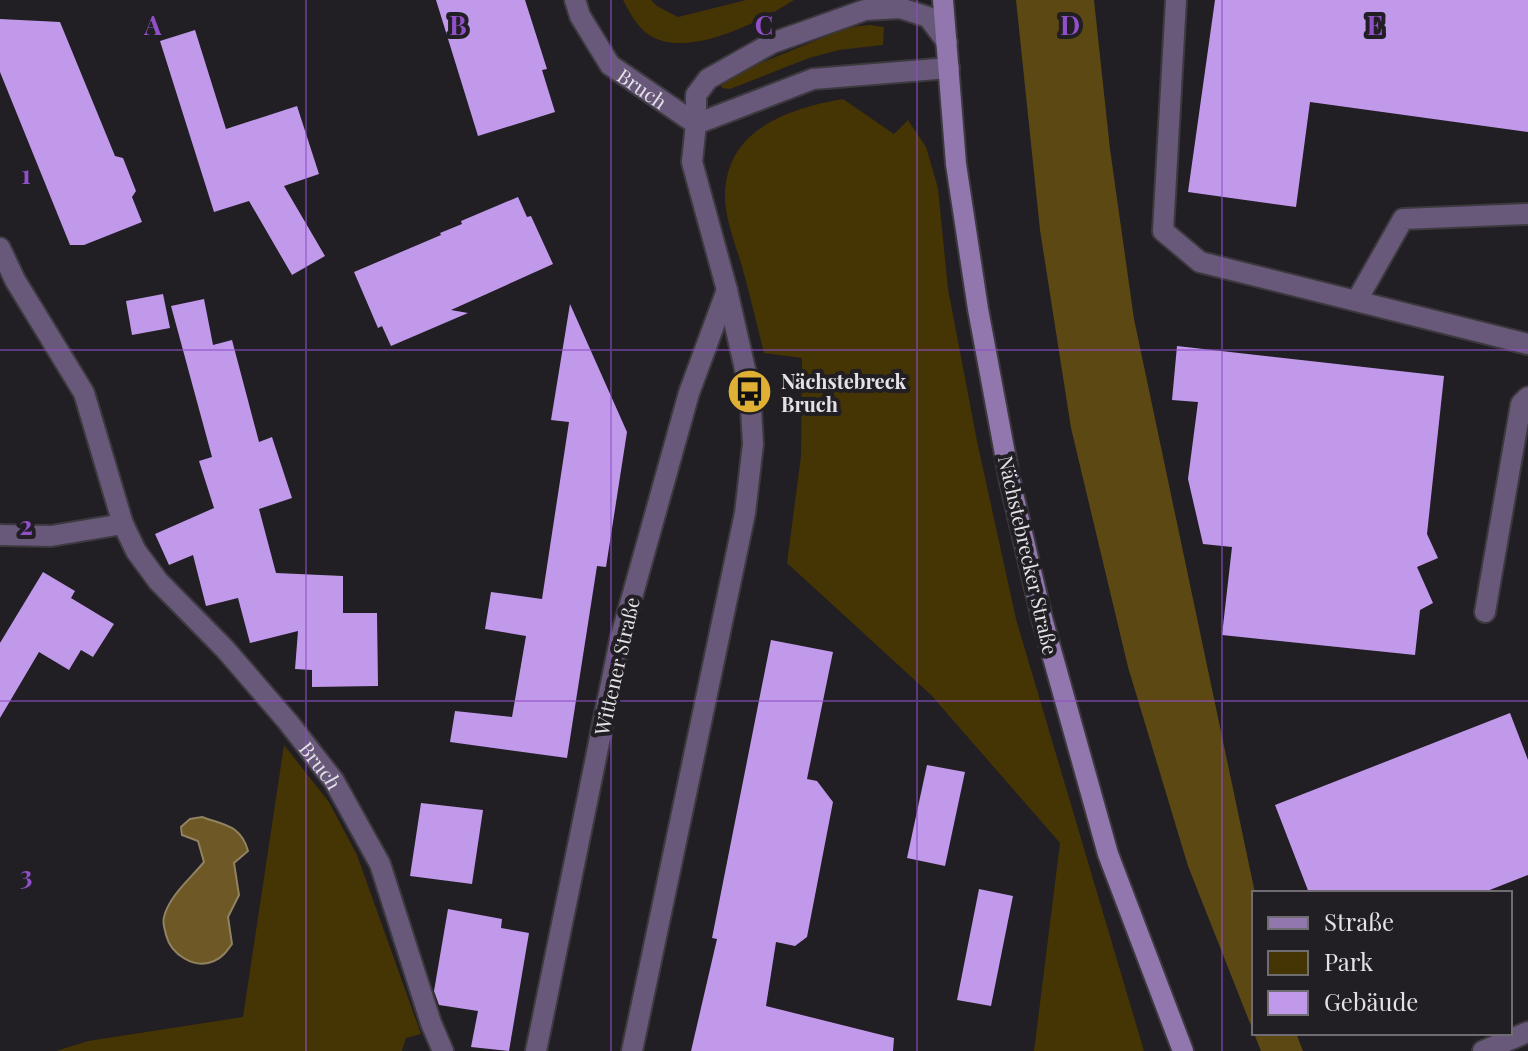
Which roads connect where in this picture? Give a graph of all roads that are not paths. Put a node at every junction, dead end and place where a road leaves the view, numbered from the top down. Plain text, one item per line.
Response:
1 (575, 0) edge
2 (849, 0) edge
3 (943, 0) edge
4 (1176, 0) edge
5 (826, 24) junction
6 (947, 42) junction
7 (949, 68) junction
8 (696, 124) junction
9 (1528, 214) edge
10 (0, 248) edge
11 (727, 290) junction
12 (1357, 300) junction
13 (1528, 344) edge
14 (1528, 397) edge
15 (123, 524) junction
16 (0, 535) edge
17 (1485, 612) dead end
18 (1528, 1032) edge
19 (443, 1051) edge
20 (536, 1051) edge
21 (632, 1051) edge
22 (1183, 1051) edge
23 (1483, 1051) edge

1 - 8 street, Bruch
2 - 5 street
3 - 6 main road
4 - 12 street
5 - 6 street
5 - 8 street
6 - 7 main road, Nächstebrecker Straße
7 - 8 street
7 - 22 main road, Nächstebrecker Straße
8 - 11 street
9 - 12 street
10 - 15 street, Bruch
11 - 20 street, Wittener Straße
11 - 21 street
12 - 13 street
14 - 17 street
15 - 16 street
15 - 19 street, Bruch
18 - 23 street

